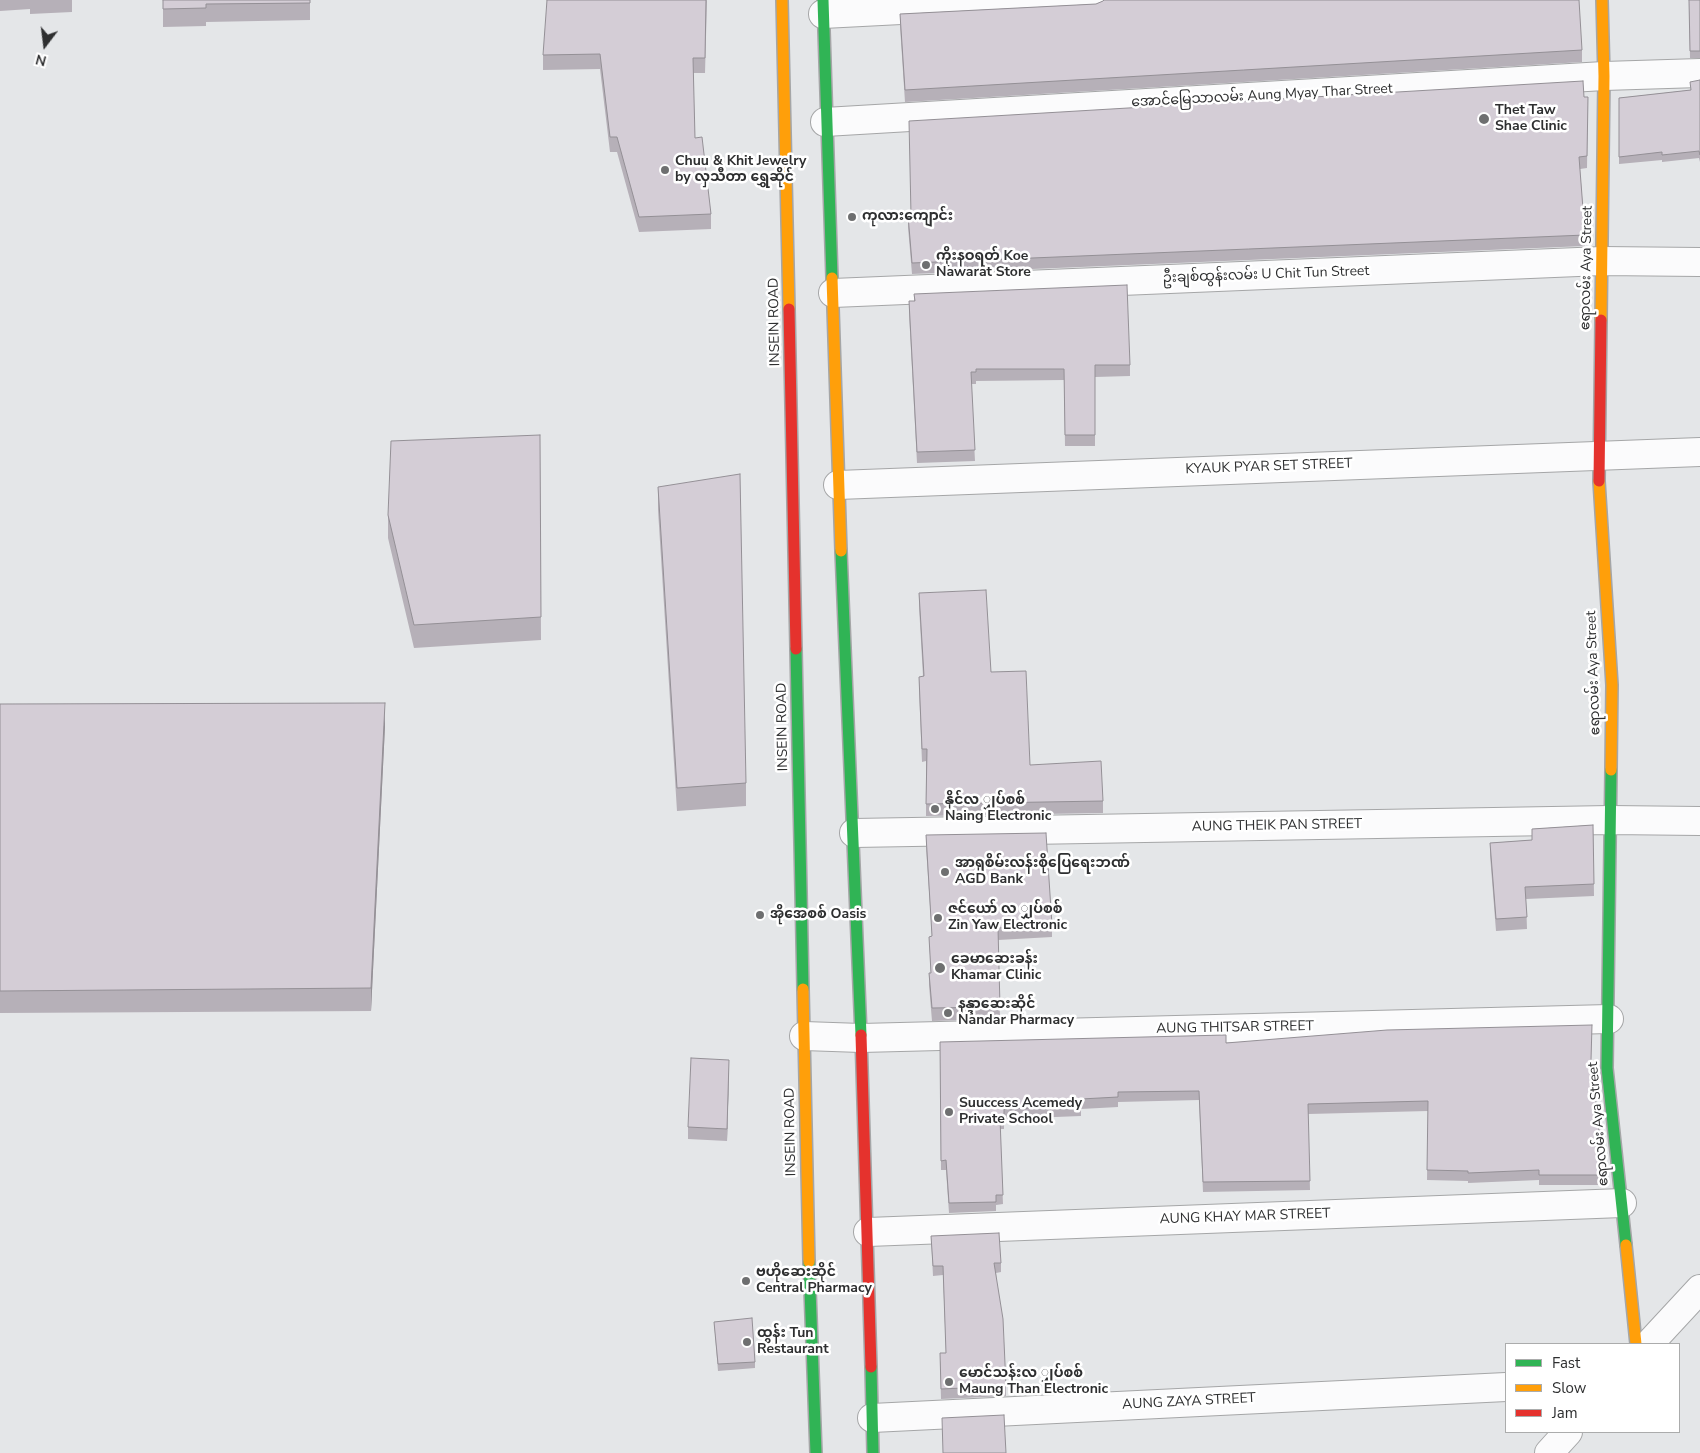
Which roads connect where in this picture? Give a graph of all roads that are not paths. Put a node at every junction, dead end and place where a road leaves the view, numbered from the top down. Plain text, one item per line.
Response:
1 (782, 0) edge
2 (1095, 0) edge
3 (1602, 0) edge
4 (823, 7) edge
5 (1700, 73) edge
6 (1604, 76) junction
7 (825, 122) junction
8 (1602, 261) junction
9 (1700, 262) edge
10 (833, 293) junction
11 (1700, 452) edge
12 (1600, 455) junction
13 (838, 485) junction
14 (1610, 820) junction
15 (1700, 821) edge
16 (854, 833) junction
17 (1609, 1019) junction
18 (804, 1036) junction
19 (861, 1038) junction
20 (1622, 1203) junction
21 (868, 1232) junction
22 (1700, 1289) edge
23 (1636, 1343) edge
24 (1650, 1343) edge
25 (1505, 1386) edge
26 (872, 1418) junction
27 (1567, 1433) edge
28 (816, 1453) edge
29 (873, 1453) edge
30 (1549, 1453) edge

1 - 18 main road, INSEIN ROAD
2 - 4 street
3 - 6 main road, ဧရာလမ်း Aya Street
4 - 7 main road
5 - 6 street, အောင်မြေသာလမ်း Aung Myay Thar Street
6 - 7 street, အောင်မြေသာလမ်း Aung Myay Thar Street
6 - 8 main road, ဧရာလမ်း Aya Street
7 - 10 main road
8 - 9 street, ဦးချစ်ထွန်းလမ်း U Chit Tun Street
8 - 10 street, ဦးချစ်ထွန်းလမ်း U Chit Tun Street
8 - 12 main road, ဧရာလမ်း Aya Street
10 - 13 main road
11 - 12 street, KYAUK PYAR SET STREET
12 - 13 street, KYAUK PYAR SET STREET
12 - 14 main road, ဧရာလမ်း Aya Street
13 - 16 main road
14 - 15 street, AUNG THEIK PAN STREET
14 - 16 street, AUNG THEIK PAN STREET
14 - 17 main road, ဧရာလမ်း Aya Street
16 - 19 main road
17 - 19 street, AUNG THITSAR STREET
17 - 20 main road, ဧရာလမ်း Aya Street
18 - 19 street, AUNG THITSAR STREET
18 - 28 main road, INSEIN ROAD
19 - 21 main road
20 - 21 street, AUNG KHAY MAR STREET
20 - 23 main road, ဧရာလမ်း Aya Street
21 - 26 main road
22 - 24 street
25 - 26 street, AUNG ZAYA STREET
26 - 29 main road
27 - 30 street

